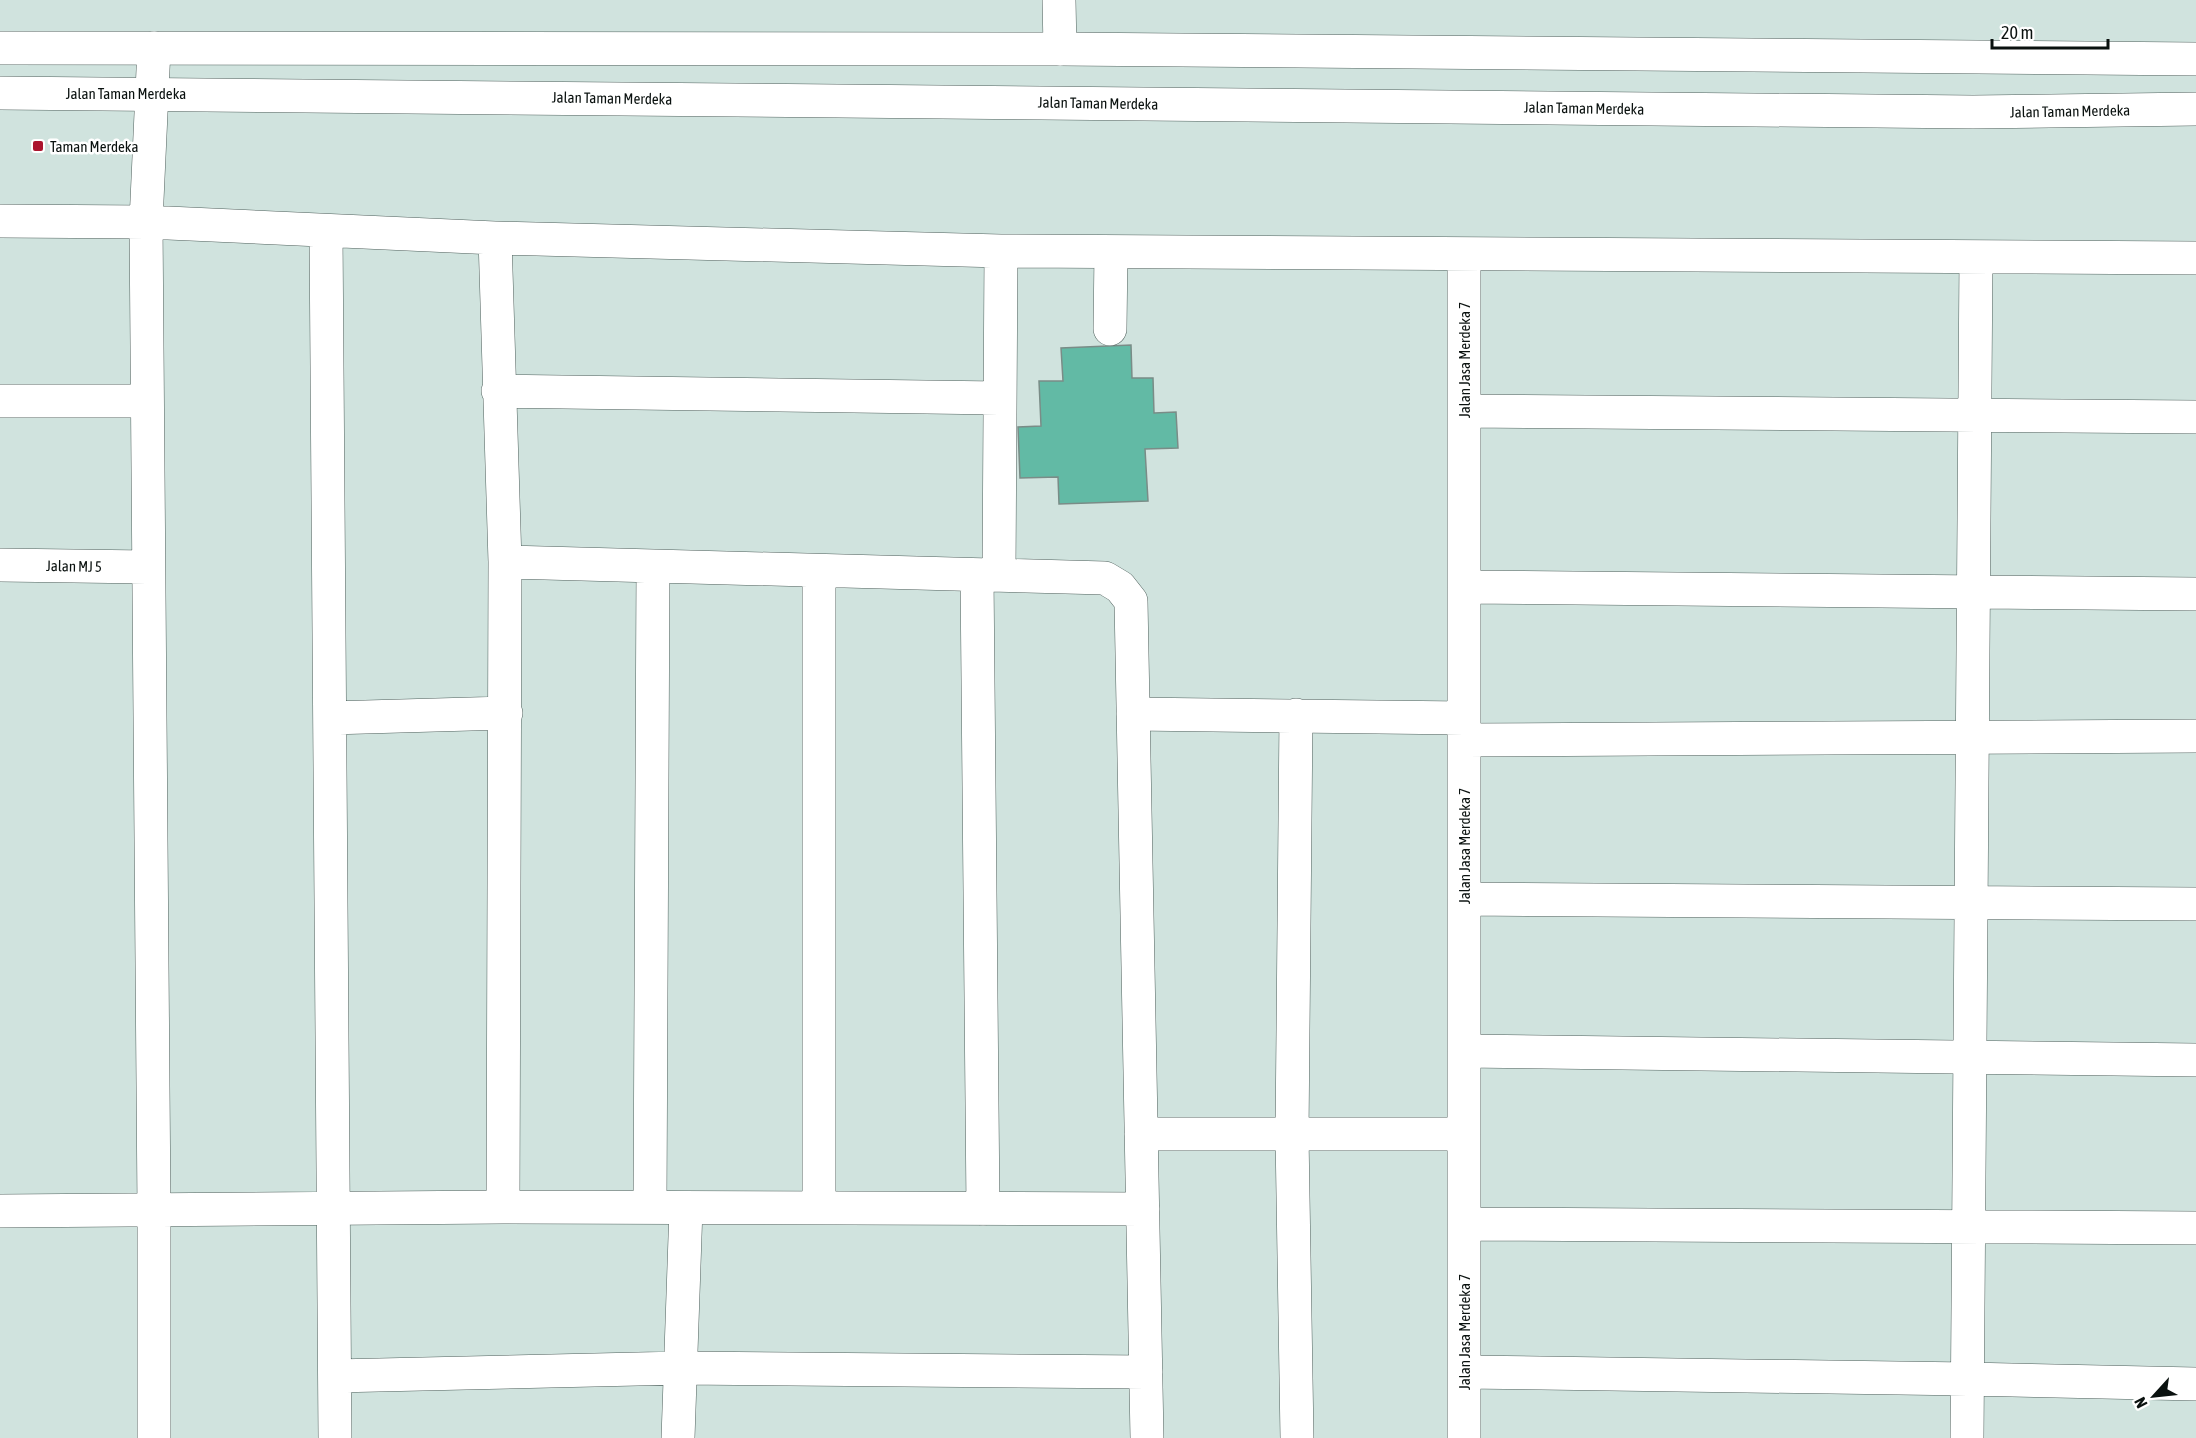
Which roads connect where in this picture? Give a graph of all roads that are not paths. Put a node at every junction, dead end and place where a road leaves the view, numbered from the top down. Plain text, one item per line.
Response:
1 (1059, 0) edge
2 (0, 48) edge
3 (154, 48) junction
4 (1060, 49) junction
5 (2196, 59) edge
6 (0, 93) edge
7 (154, 93) junction
8 (2196, 109) edge
9 (0, 222) edge
10 (146, 222) junction
11 (326, 232) junction
12 (495, 238) junction
13 (1001, 251) junction
14 (1111, 252) junction
15 (1464, 254) junction
16 (1976, 257) junction
17 (2196, 258) edge
18 (1110, 328) dead end
19 (498, 391) junction
20 (999, 398) junction
21 (0, 401) edge
22 (147, 401) junction
23 (1464, 411) junction
24 (1975, 415) junction
25 (2196, 417) edge
26 (505, 562) junction
27 (0, 565) edge
28 (653, 566) junction
29 (147, 567) junction
30 (819, 571) junction
31 (988, 575) junction
32 (1464, 587) junction
33 (1974, 592) junction
34 (2196, 594) edge
35 (506, 713) junction
36 (1133, 714) junction
37 (1296, 715) junction
38 (330, 717) junction
39 (1464, 729) junction
40 (2196, 736) edge
41 (1973, 737) junction
42 (1464, 899) junction
43 (1971, 903) junction
44 (2196, 904) edge
45 (1464, 1051) junction
46 (1971, 1056) junction
47 (2196, 1059) edge
48 (1141, 1134) junction
49 (1464, 1134) junction
50 (1292, 1135) junction
51 (503, 1207) junction
52 (650, 1207) junction
53 (334, 1208) junction
54 (686, 1208) junction
55 (819, 1208) junction
56 (154, 1209) junction
57 (983, 1209) junction
58 (1143, 1209) junction
59 (0, 1211) edge
60 (1464, 1224) junction
61 (1969, 1227) junction
62 (2196, 1228) edge
63 (681, 1368) junction
64 (1146, 1372) junction
65 (1464, 1372) junction
66 (335, 1376) junction
67 (1968, 1379) junction
68 (2196, 1384) edge
69 (154, 1438) edge
70 (336, 1438) edge
71 (678, 1438) edge
72 (1147, 1438) edge
73 (1297, 1438) edge
74 (1464, 1438) edge
75 (1967, 1438) edge

1 - 4 street
2 - 3 street
3 - 4 street
3 - 7 street
4 - 5 street
6 - 7 street, Jalan Taman Merdeka
7 - 8 street, Jalan Taman Merdeka
7 - 10 street
9 - 10 street
10 - 11 street
10 - 22 street
11 - 12 street
11 - 38 street
12 - 13 street
12 - 19 street
13 - 14 street
13 - 20 street
14 - 15 street
14 - 18 street
15 - 16 street
15 - 23 street, Jalan Jasa Merdeka 7
16 - 17 street
16 - 24 street
19 - 20 street
19 - 26 street
20 - 31 street
21 - 22 street
22 - 29 street
23 - 24 street
23 - 32 street, Jalan Jasa Merdeka 7
24 - 25 street
24 - 33 street
26 - 28 street
26 - 35 street
27 - 29 street, Jalan MJ 5
28 - 30 street
28 - 52 street
29 - 56 street
30 - 31 street
30 - 55 street
31 - 36 street
31 - 57 street
32 - 33 street
32 - 39 street, Jalan Jasa Merdeka 7
33 - 34 street
33 - 41 street
35 - 38 street
35 - 51 street
36 - 37 street
36 - 48 street
37 - 39 street
37 - 50 street
38 - 53 street
39 - 41 street
39 - 42 street, Jalan Jasa Merdeka 7
40 - 41 street
41 - 43 street
42 - 43 street
42 - 45 street, Jalan Jasa Merdeka 7
43 - 44 street
43 - 46 street
45 - 46 street
45 - 49 street, Jalan Jasa Merdeka 7
46 - 47 street
46 - 61 street
48 - 50 street
48 - 58 street
49 - 50 street
49 - 60 street, Jalan Jasa Merdeka 7
50 - 73 street
51 - 52 street
51 - 53 street
52 - 54 street
53 - 56 street
53 - 66 street
54 - 55 street
54 - 63 street
55 - 57 street
56 - 59 street
56 - 69 street
57 - 58 street
58 - 64 street
60 - 61 street
60 - 65 street, Jalan Jasa Merdeka 7
61 - 62 street
61 - 67 street
63 - 64 street
63 - 66 street
63 - 71 street
64 - 72 street
65 - 67 street
65 - 74 street, Jalan Jasa Merdeka 7
66 - 70 street
67 - 68 street
67 - 75 street

